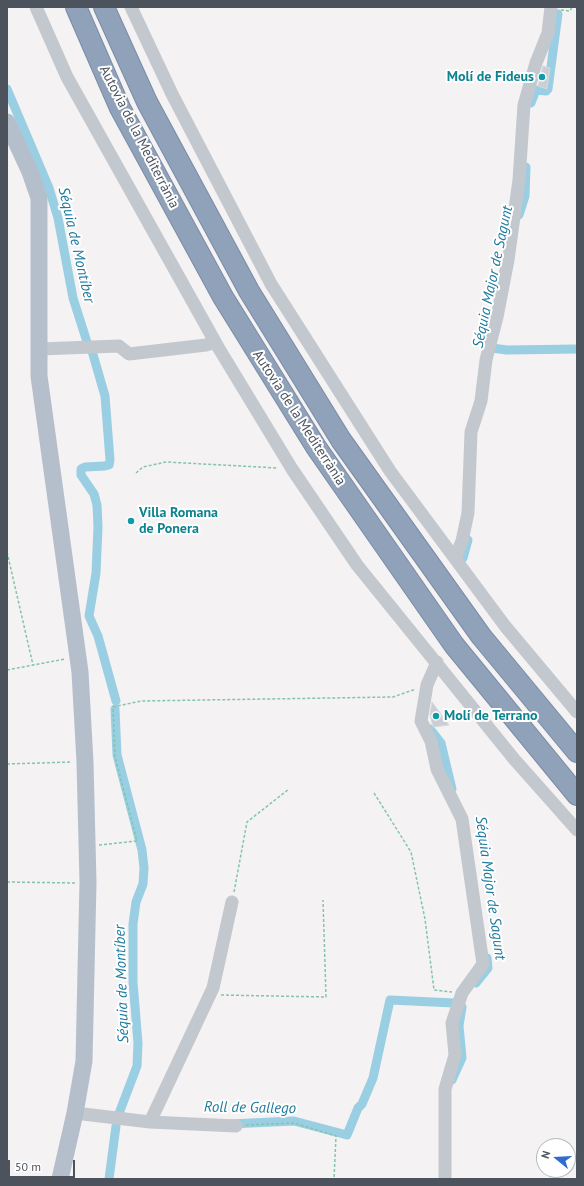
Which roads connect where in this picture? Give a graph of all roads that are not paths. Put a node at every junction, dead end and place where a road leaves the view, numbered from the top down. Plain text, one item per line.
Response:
1 (36, 7) edge
2 (76, 7) edge
3 (104, 7) edge
4 (131, 7) edge
5 (551, 8) edge
6 (7, 122) edge
7 (215, 342) junction
8 (39, 349) junction
9 (454, 558) junction
10 (437, 662) junction
11 (577, 712) edge
12 (577, 752) edge
13 (577, 795) edge
14 (577, 830) edge
15 (232, 902) road end
16 (75, 1113) junction
17 (150, 1122) junction
18 (236, 1126) road end
19 (60, 1179) edge
20 (445, 1179) edge

1 - 7 street
2 - 13 highway, Autovia de la Mediterrània
3 - 12 highway, Autovia de la Mediterrània
4 - 9 street
5 - 9 street
6 - 8 main road
7 - 8 street
7 - 10 street
8 - 16 main road
9 - 11 street
10 - 14 street
10 - 20 street
15 - 17 street
16 - 17 street
16 - 19 main road
17 - 18 street

